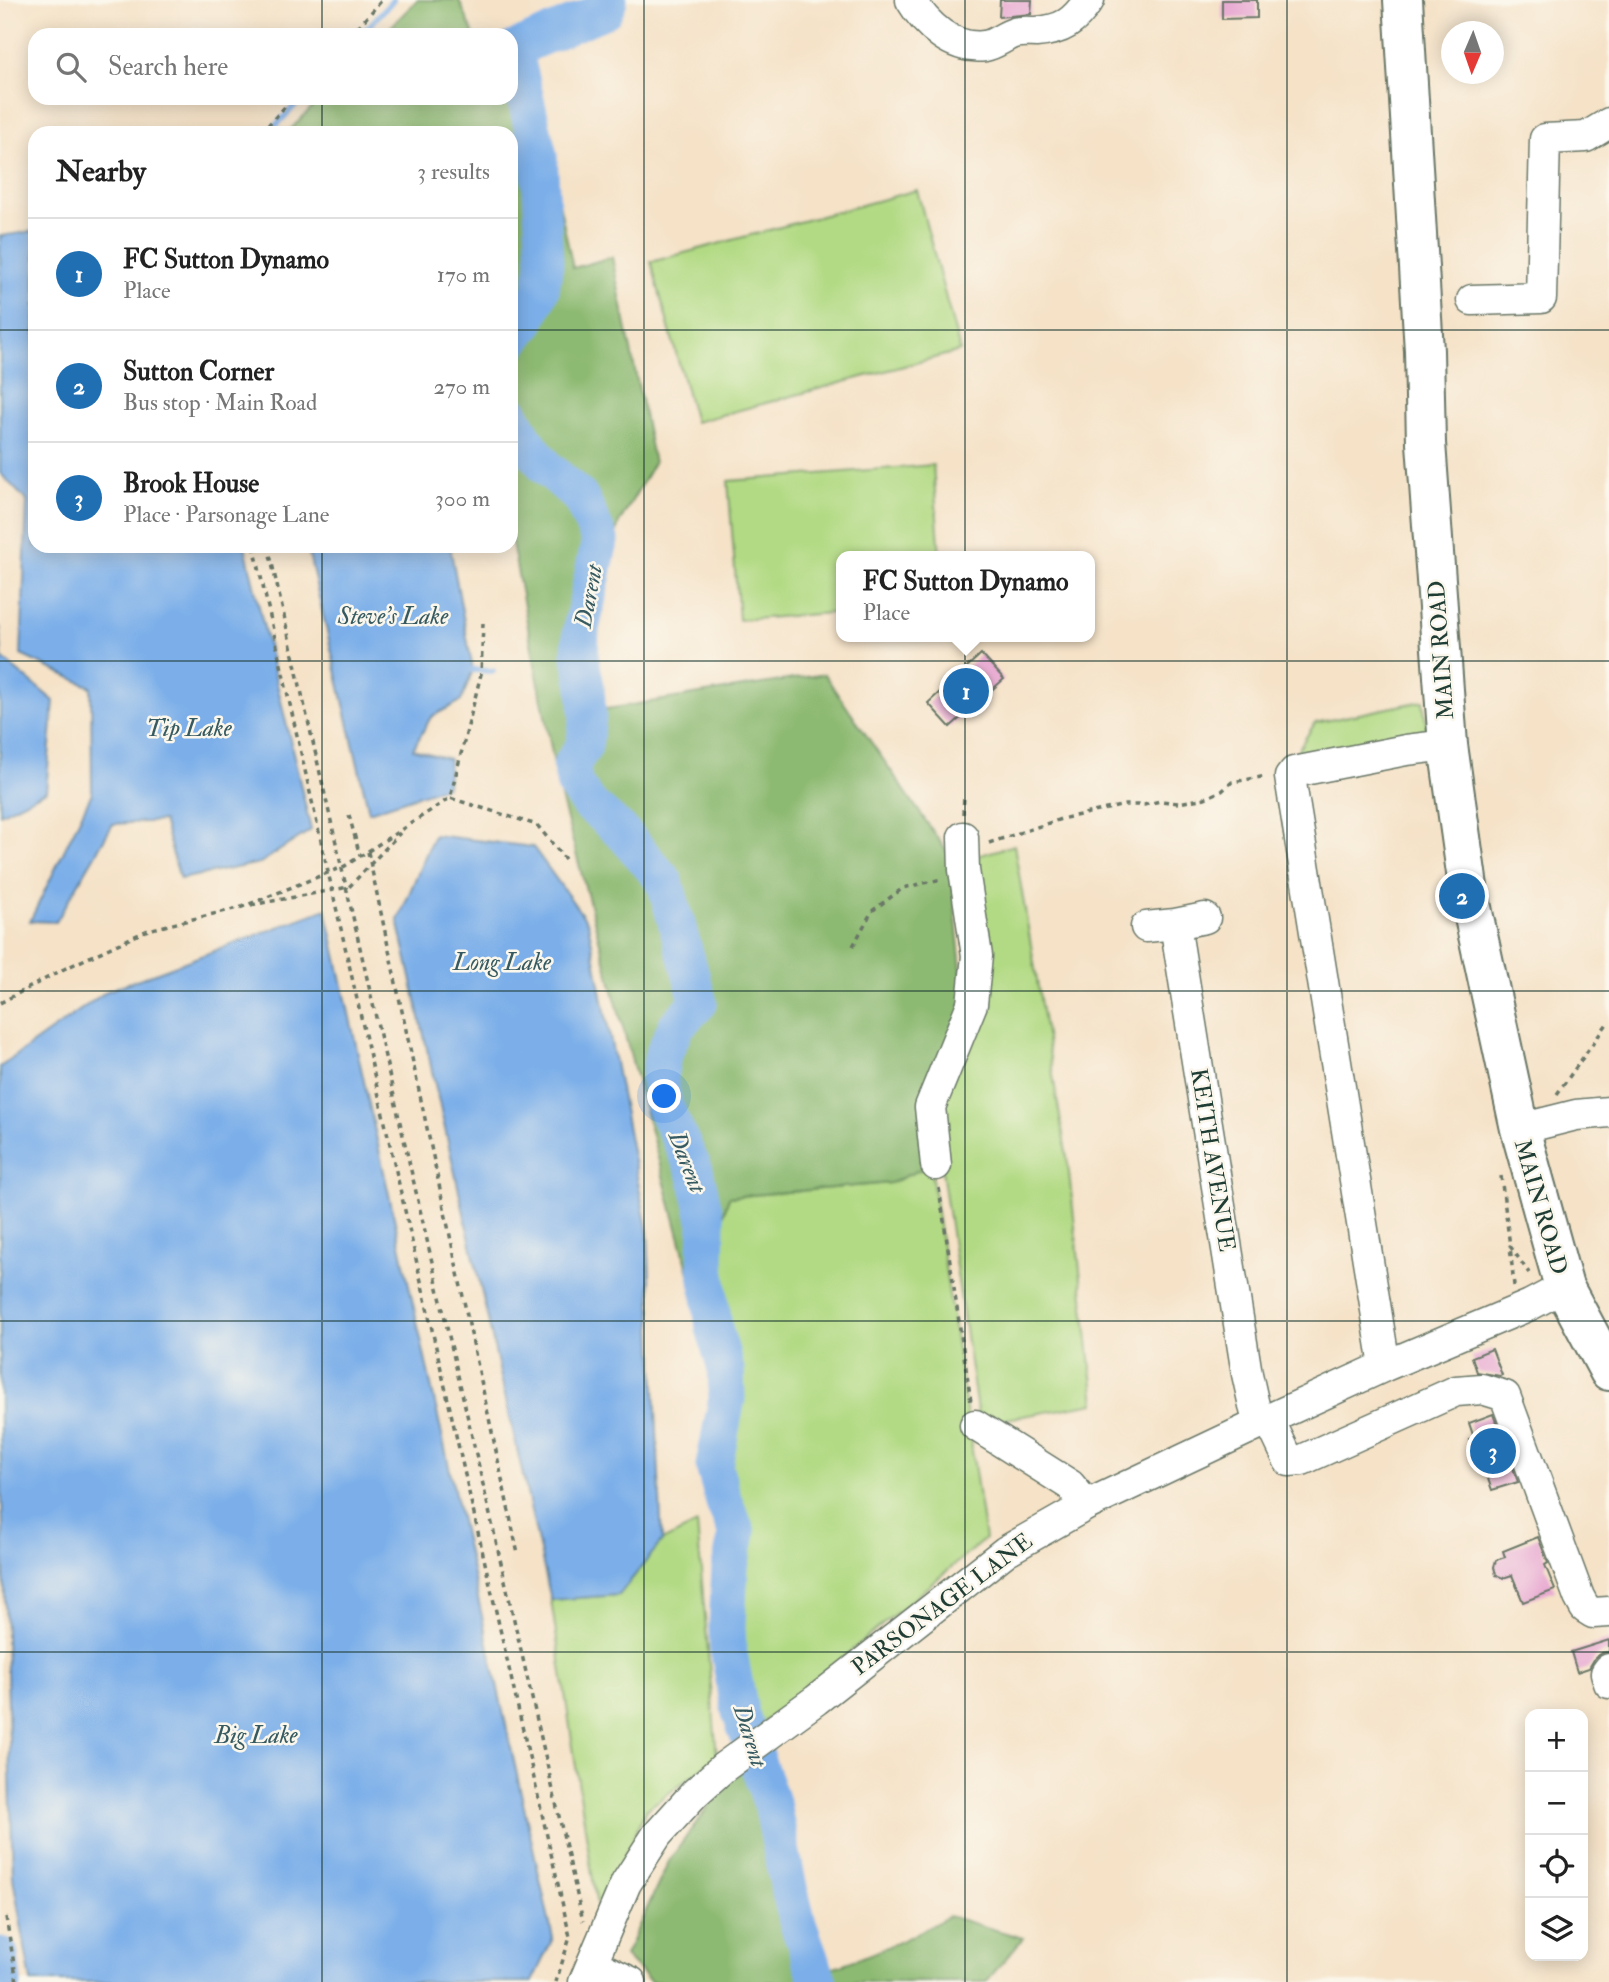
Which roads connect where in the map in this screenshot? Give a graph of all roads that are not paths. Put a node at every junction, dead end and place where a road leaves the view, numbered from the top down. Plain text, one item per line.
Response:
1 (911, 0) edge
2 (1089, 0) edge
3 (1403, 0) edge
4 (1609, 123) edge
5 (1472, 300) dead end
6 (1448, 745) junction
7 (963, 853) road end
8 (1205, 918) dead end
9 (1609, 1112) edge
10 (1520, 1129) junction
11 (936, 1166) road end
12 (1564, 1287) junction
13 (1385, 1366) junction
14 (1609, 1371) edge
15 (1265, 1421) junction
16 (975, 1424) road end
17 (1087, 1505) junction
18 (1609, 1612) edge
19 (1609, 1670) edge
20 (1609, 1683) edge
21 (588, 1973) edge
22 (631, 1982) edge

1 - 2 street
3 - 6 main road, MAIN ROAD
4 - 5 street
6 - 10 main road, MAIN ROAD
6 - 13 street
7 - 11 street
8 - 15 street, KEITH AVENUE
9 - 10 street
10 - 12 main road, MAIN ROAD
12 - 13 street, PARSONAGE LANE
12 - 14 main road, MAIN ROAD
13 - 15 street, PARSONAGE LANE
15 - 17 street, PARSONAGE LANE
15 - 18 street, KEITH AVENUE
16 - 17 street
17 - 21 street, PARSONAGE LANE
19 - 20 street
21 - 22 street

